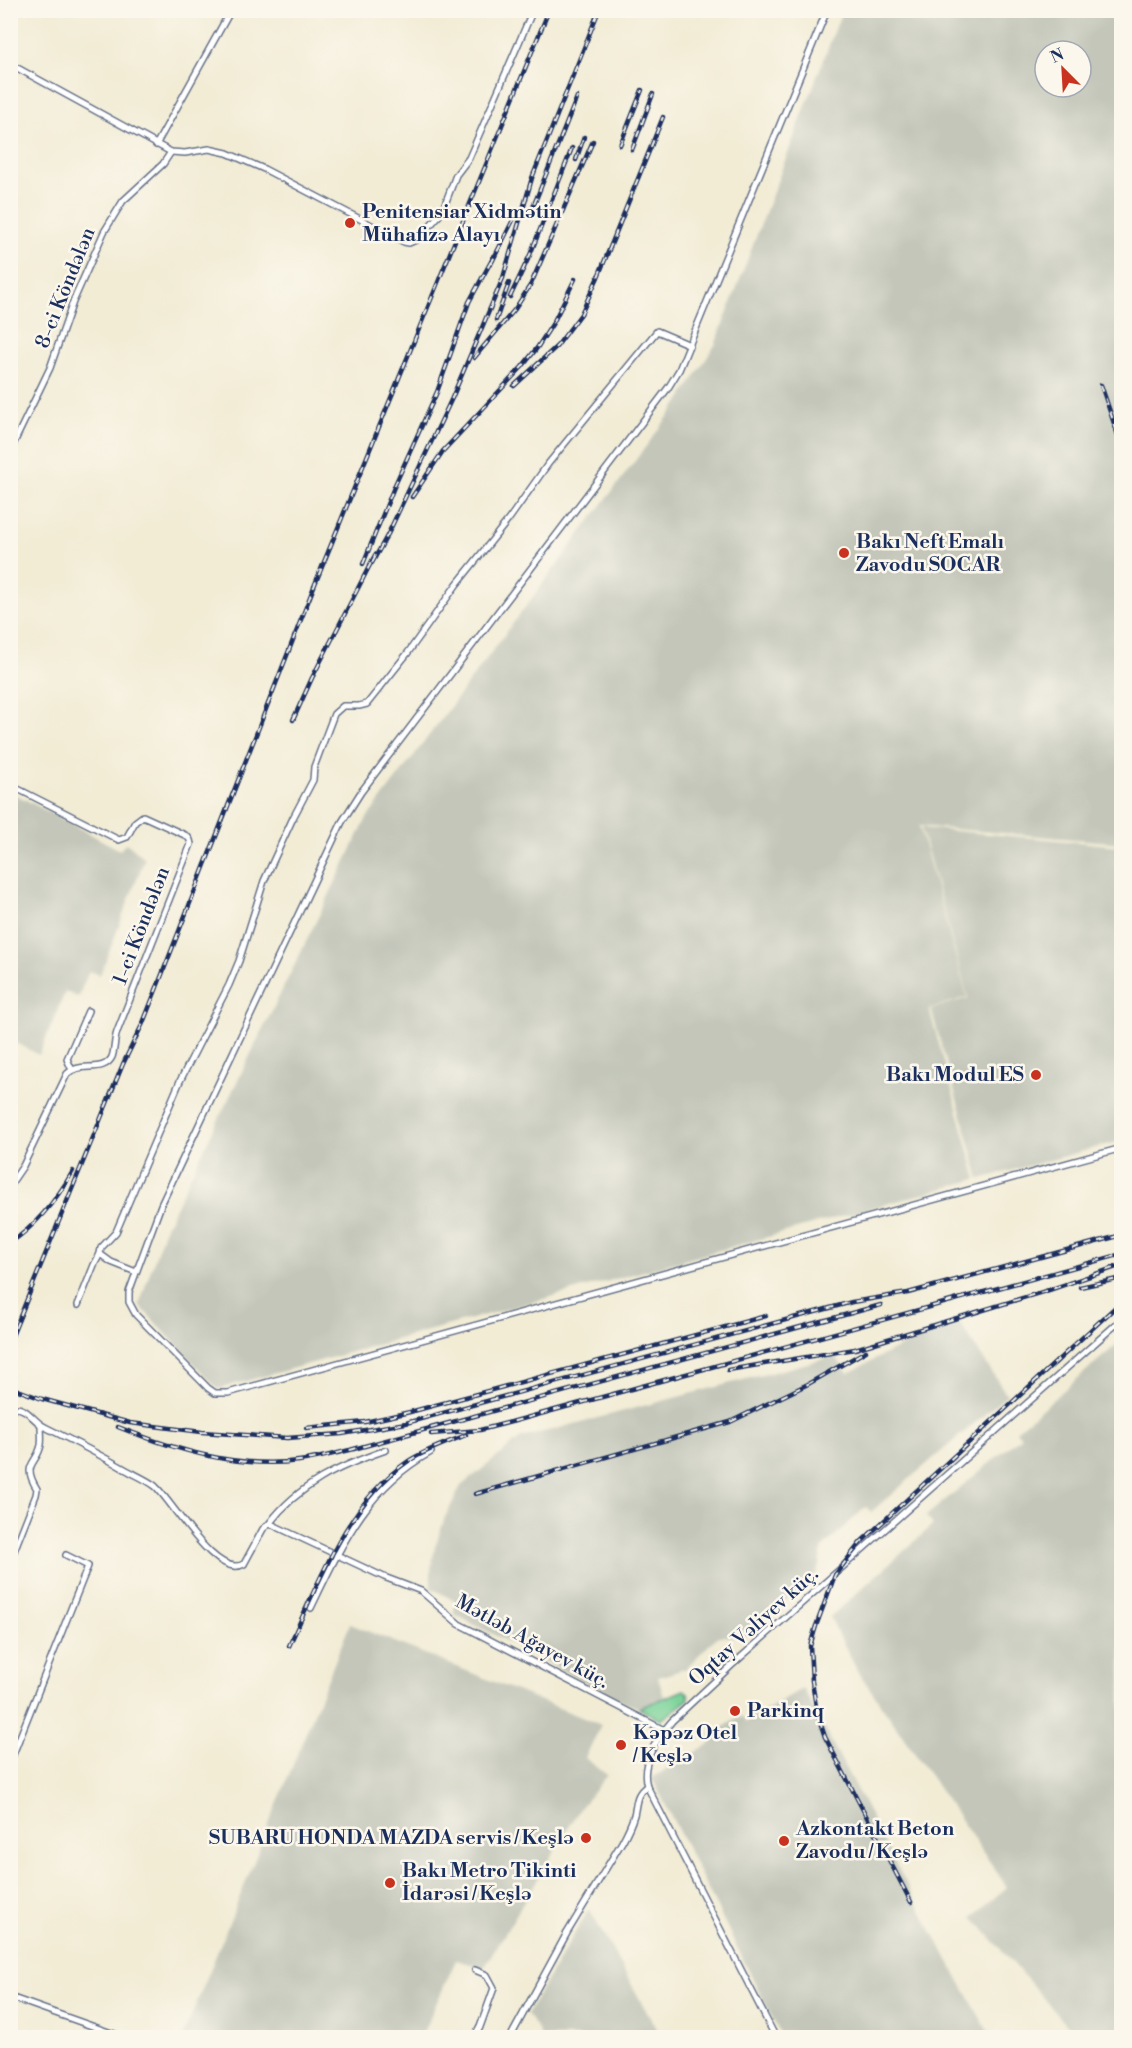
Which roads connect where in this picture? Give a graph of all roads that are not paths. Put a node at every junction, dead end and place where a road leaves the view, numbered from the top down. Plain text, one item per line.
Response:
1 (231, 10) edge
2 (533, 10) edge
3 (827, 10) edge
4 (10, 64) edge
5 (156, 145) junction
6 (171, 152) junction
7 (690, 345) junction
8 (10, 451) edge
9 (10, 785) edge
10 (88, 1011) dead end
11 (72, 1070) junction
12 (1122, 1148) edge
13 (10, 1185) edge
14 (100, 1254) junction
15 (136, 1272) junction
16 (78, 1305) dead end
17 (1122, 1319) edge
18 (10, 1409) edge
19 (41, 1425) junction
20 (386, 1450) dead end
21 (431, 1452) dead end
22 (269, 1524) junction
23 (66, 1555) dead end
24 (337, 1555) junction
25 (10, 1561) edge
26 (311, 1608) dead end
27 (664, 1730) junction
28 (10, 1762) edge
29 (647, 1786) junction
30 (475, 1970) dead end
31 (10, 1997) edge
32 (120, 2037) edge
33 (474, 2037) edge
34 (510, 2037) edge
35 (776, 2037) edge

1 - 5 street
2 - 6 street
3 - 7 street
4 - 5 street
5 - 6 street
6 - 8 street, 8-ci Köndələn
7 - 14 street
7 - 15 street
9 - 11 street, 1-ci Köndələn
10 - 11 street
11 - 13 street
12 - 15 street
14 - 15 street
14 - 16 street
17 - 27 street, Oqtay Vəliyev küç.
18 - 19 street
19 - 22 street
19 - 25 street
20 - 22 street
21 - 24 street
22 - 24 street, Mətləb Ağayev küç.
23 - 28 street
24 - 26 street
24 - 27 street, Mətləb Ağayev küç.
27 - 29 street, Oqtay Vəliyev küç.
29 - 34 street, Oqtay Vəliyev küç.
29 - 35 street
30 - 33 street
31 - 32 street

